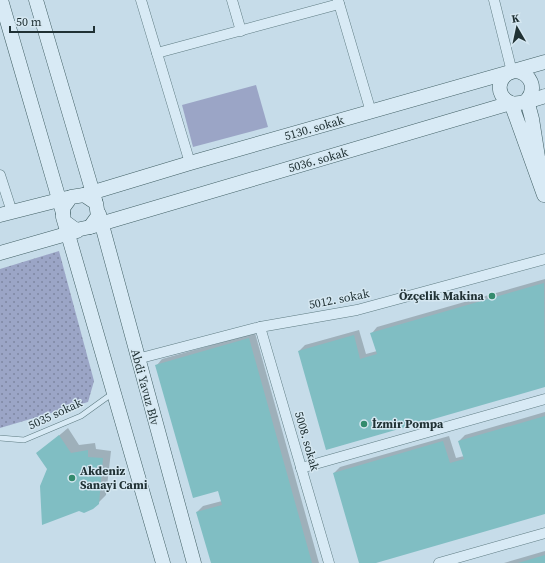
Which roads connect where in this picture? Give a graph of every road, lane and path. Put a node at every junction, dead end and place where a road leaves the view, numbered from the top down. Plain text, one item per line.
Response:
1 (1, 0) edge
2 (36, 0) edge
3 (141, 0) edge
4 (232, 0) edge
5 (494, 0) edge
6 (338, 2) edge
7 (241, 31) junction
8 (157, 53) junction
9 (545, 62) edge
10 (512, 72) junction
11 (545, 96) edge
12 (527, 100) junction
13 (510, 103) junction
14 (371, 112) junction
15 (190, 163) junction
16 (0, 175) edge
17 (544, 198) edge
18 (81, 212) junction
19 (6, 213) edge
20 (0, 253) edge
21 (545, 259) edge
22 (260, 327) junction
23 (137, 359) junction
24 (114, 391) junction
25 (545, 399) edge
26 (0, 438) edge
27 (301, 468) junction
28 (545, 533) edge
29 (468, 559) edge
30 (163, 563) edge
31 (194, 563) edge
32 (329, 563) edge
33 (439, 563) edge

1 - 18 main road
2 - 18 main road
3 - 8 street
4 - 7 street
5 - 10 street
6 - 7 street
6 - 14 street
7 - 8 street
8 - 15 street
9 - 10 main road, 5130. sokak
10 - 12 main road
10 - 13 main road
10 - 14 main road, 5130. sokak
11 - 12 main road, 5036. sokak
12 - 13 main road, 5036. sokak
12 - 17 main road
13 - 17 main road
13 - 18 main road, 5036. sokak
14 - 15 main road, 5130. sokak
15 - 18 main road, 5130. sokak
16 - 19 street
18 - 19 main road, 5130. sokak
18 - 20 main road, 5036. sokak
18 - 23 main road, Abdi Yavuz Blv
18 - 24 main road
21 - 22 street, 5012. sokak
22 - 23 street, 5012. sokak
22 - 27 street, 5008. sokak
23 - 31 main road, Abdi Yavuz Blv
24 - 26 lane, 5035 sokak
24 - 30 main road
25 - 27 street
27 - 32 street, 5008. sokak
28 - 29 street
29 - 33 street

